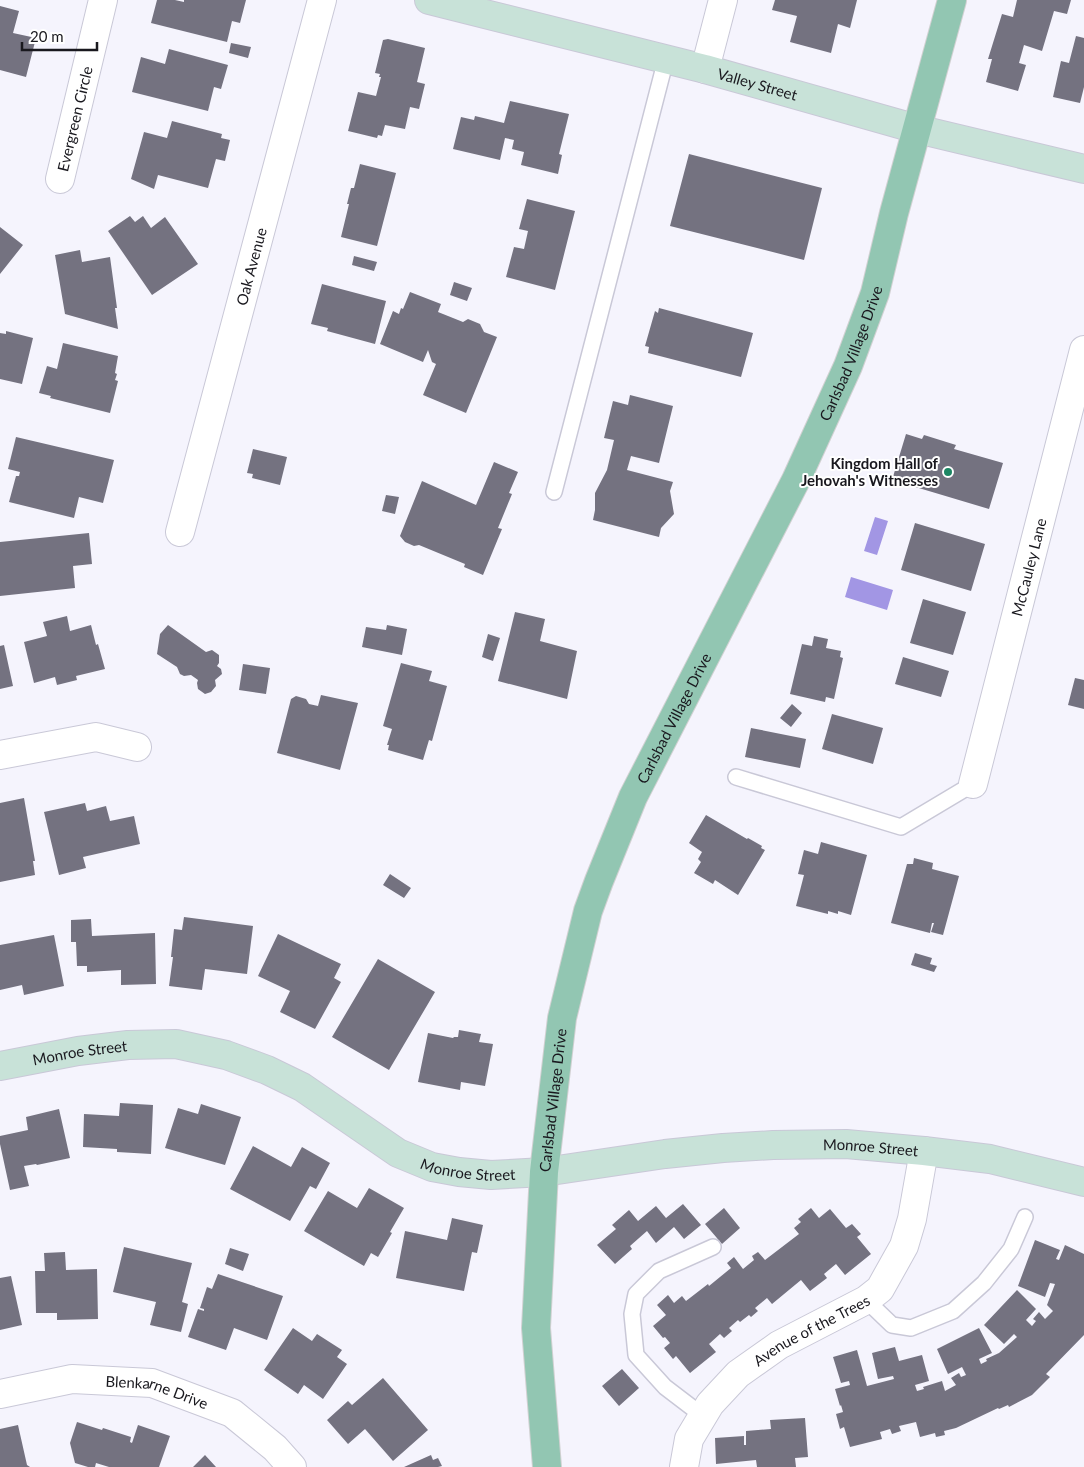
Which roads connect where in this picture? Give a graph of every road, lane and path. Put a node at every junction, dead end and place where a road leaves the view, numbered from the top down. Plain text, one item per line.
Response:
1 (103, 0) edge
2 (322, 0) edge
3 (429, 0) edge
4 (723, 0) edge
5 (952, 0) edge
6 (666, 59) junction
7 (705, 69) junction
8 (917, 128) junction
9 (1084, 169) edge
10 (60, 179) dead end
11 (1084, 350) edge
12 (554, 492) dead end
13 (180, 532) dead end
14 (137, 747) dead end
15 (0, 755) edge
16 (736, 777) dead end
17 (973, 784) joint
18 (0, 1066) edge
19 (924, 1151) junction
20 (544, 1172) junction
21 (1084, 1182) edge
22 (1025, 1217) dead end
23 (713, 1246) dead end
24 (866, 1300) junction
25 (0, 1394) edge
26 (703, 1416) junction
27 (292, 1467) edge
28 (547, 1467) edge
29 (684, 1467) edge

1 - 10 street, Evergreen Circle
2 - 13 street, Oak Avenue
3 - 6 main road, Valley Street
4 - 7 street
5 - 8 main road, Carlsbad Village Drive
6 - 7 main road, Valley Street
6 - 12 lane
7 - 8 main road, Valley Street
8 - 9 main road, Valley Street
8 - 20 main road, Carlsbad Village Drive
11 - 17 street, McCauley Lane
14 - 15 street
16 - 17 lane
18 - 20 main road, Monroe Street
19 - 20 main road, Monroe Street
19 - 21 main road, Monroe Street
19 - 24 street, Avenue of the Trees
20 - 28 main road, Carlsbad Village Drive
22 - 24 lane
23 - 26 lane
24 - 26 street, Avenue of the Trees
25 - 27 street, Blenkarne Drive
26 - 29 street, Avenue of the Trees

